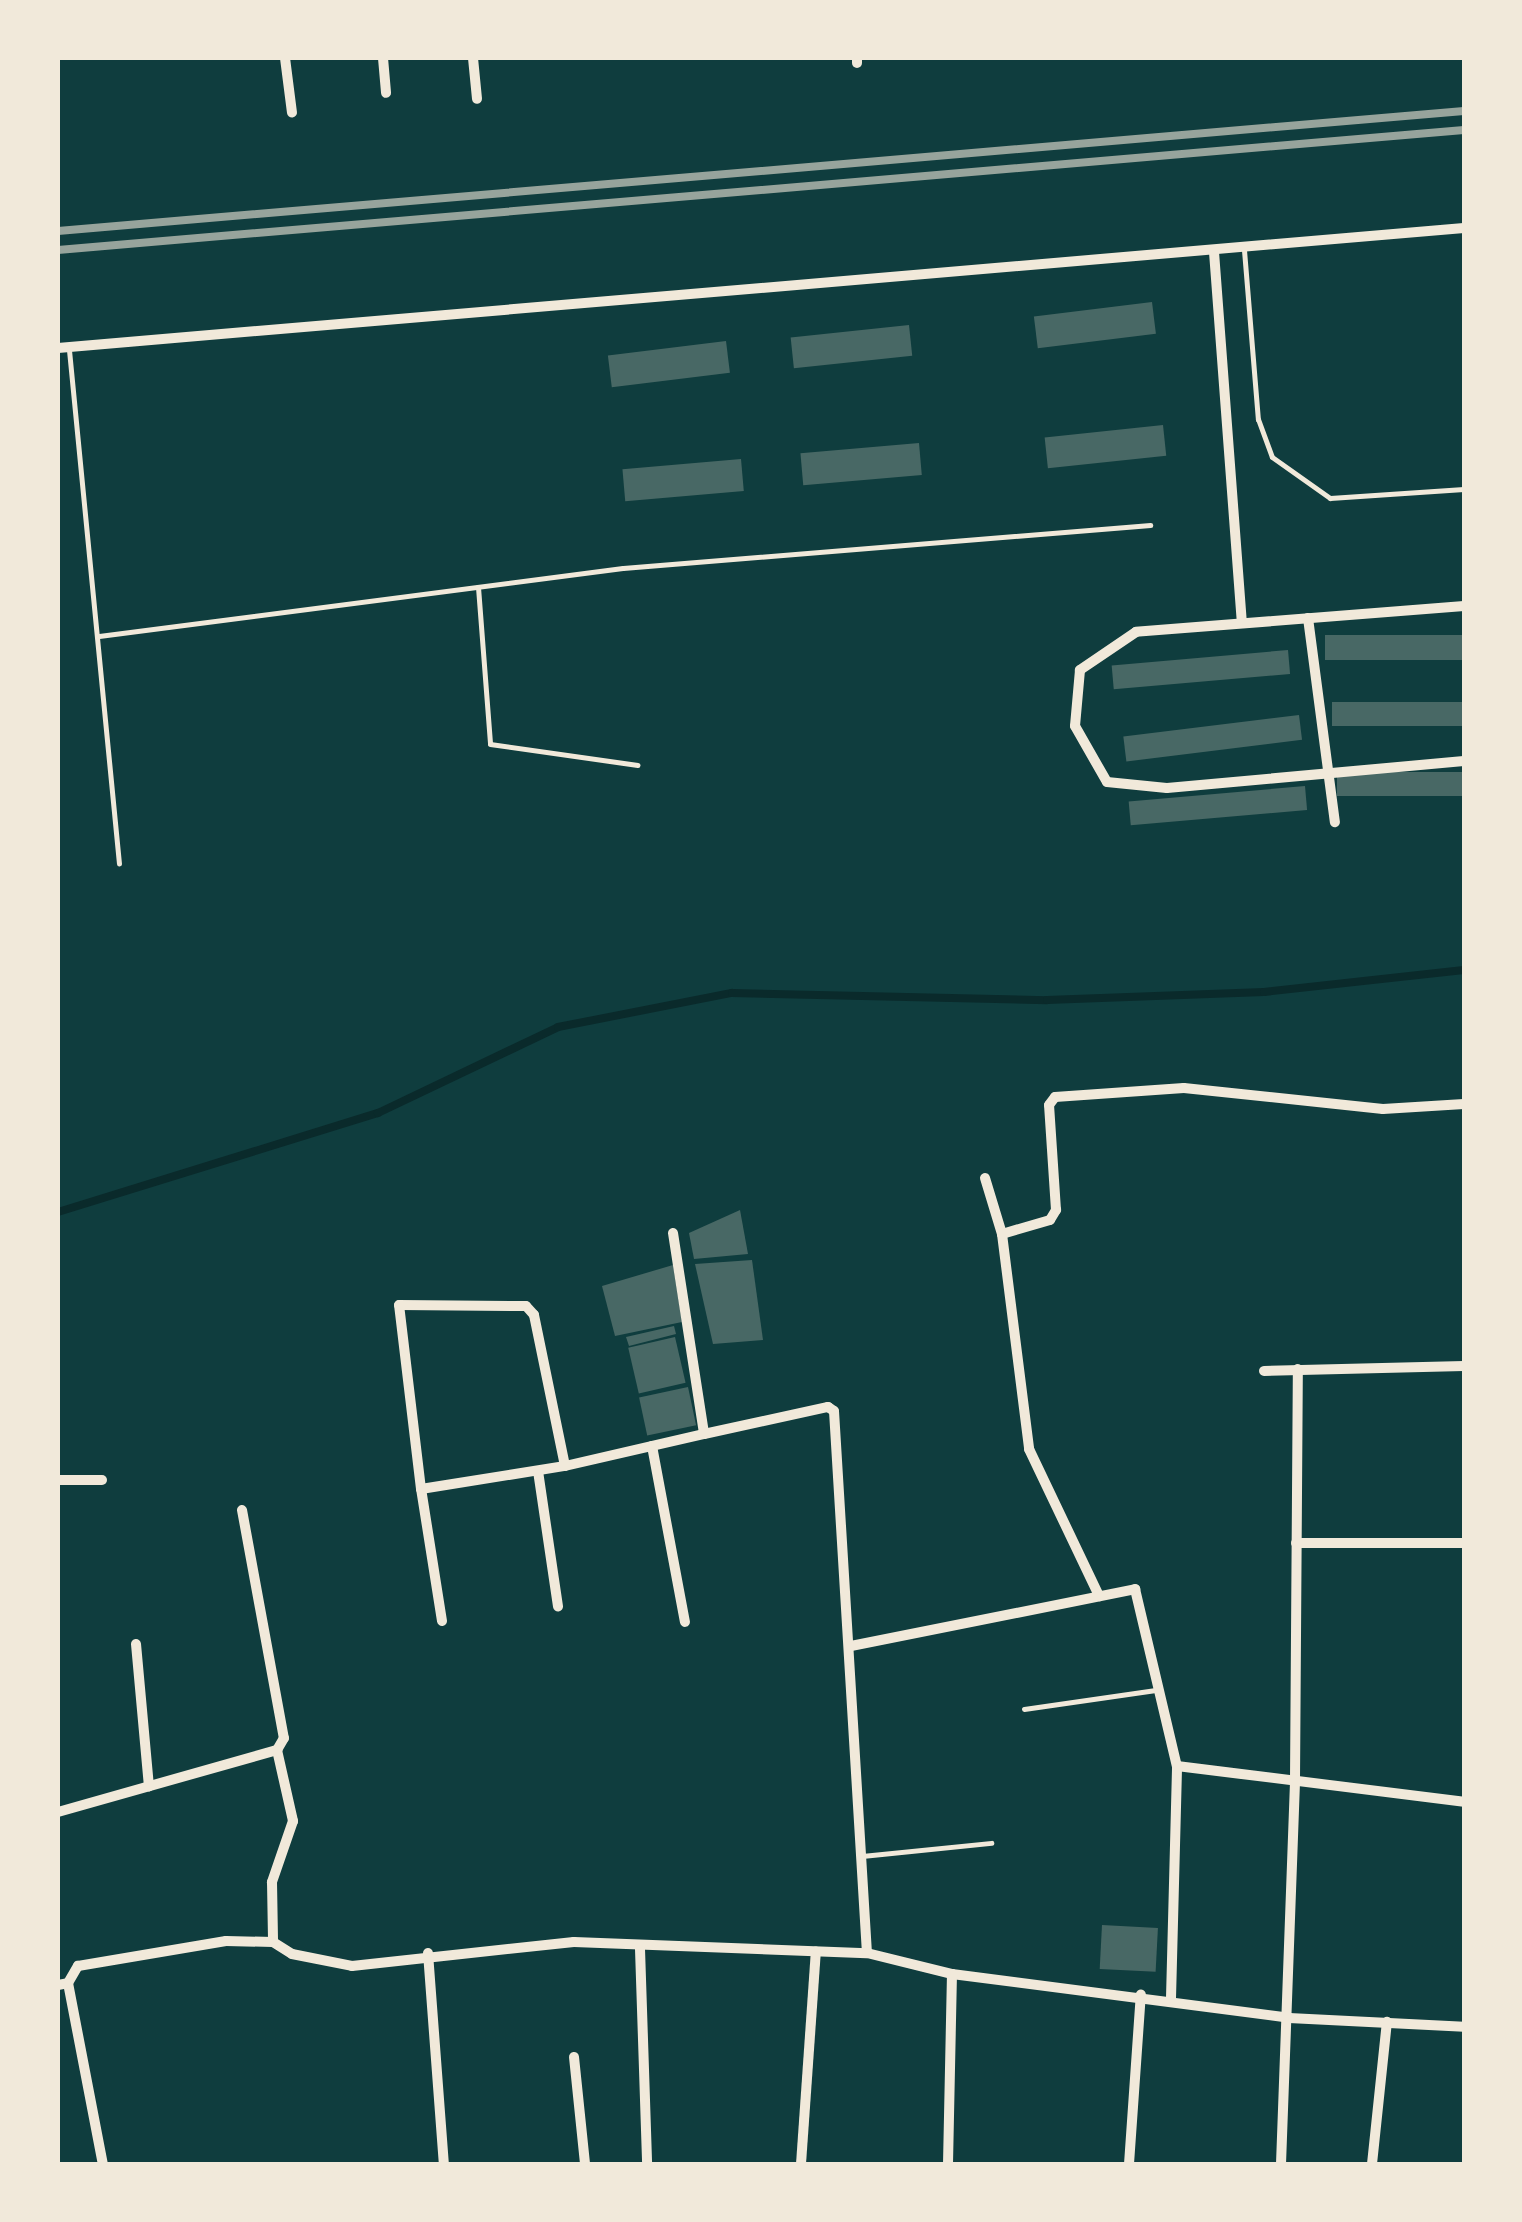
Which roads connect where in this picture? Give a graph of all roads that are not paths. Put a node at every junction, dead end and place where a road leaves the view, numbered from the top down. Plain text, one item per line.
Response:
1 (285, 58) edge
2 (383, 58) edge
3 (473, 58) edge
4 (386, 93) dead end
5 (477, 99) dead end
6 (292, 113) dead end
7 (1464, 228) edge
8 (1244, 250) junction
9 (1214, 252) junction
10 (63, 347) edge
11 (1464, 489) edge
12 (1150, 524) dead end
13 (478, 586) junction
14 (1464, 606) edge
15 (1308, 618) junction
16 (1242, 623) junction
17 (99, 636) junction
18 (1464, 760) edge
19 (638, 766) dead end
20 (1328, 773) junction
21 (1335, 822) dead end
22 (119, 864) dead end
23 (1464, 1104) edge
24 (986, 1178) dead end
25 (673, 1233) dead end
26 (1002, 1234) junction
27 (1464, 1366) edge
28 (1298, 1369) junction
29 (1264, 1371) dead end
30 (704, 1434) junction
31 (652, 1446) junction
32 (565, 1466) junction
33 (538, 1471) junction
34 (58, 1480) edge
35 (102, 1480) dead end
36 (421, 1489) junction
37 (242, 1510) dead end
38 (1296, 1543) junction
39 (1464, 1543) edge
40 (1099, 1596) junction
41 (558, 1607) dead end
42 (442, 1621) dead end
43 (685, 1622) dead end
44 (136, 1644) dead end
45 (851, 1646) junction
46 (1159, 1689) junction
47 (1024, 1709) dead end
48 (277, 1750) junction
49 (1177, 1766) junction
50 (1295, 1779) junction
51 (149, 1786) junction
52 (1464, 1802) edge
53 (58, 1812) edge
54 (991, 1843) dead end
55 (862, 1856) junction
56 (273, 1942) junction
57 (640, 1949) junction
58 (816, 1952) junction
59 (867, 1952) junction
60 (428, 1953) junction
61 (952, 1974) junction
62 (62, 1984) edge
63 (1142, 1994) junction
64 (1171, 1998) junction
65 (1288, 2018) junction
66 (1387, 2022) junction
67 (1464, 2027) edge
68 (574, 2057) dead end
69 (104, 2164) edge
70 (444, 2164) edge
71 (585, 2164) edge
72 (647, 2164) edge
73 (800, 2164) edge
74 (948, 2164) edge
75 (1129, 2164) edge
76 (1281, 2164) edge
77 (1372, 2164) edge

1 - 6 street
2 - 4 street
3 - 5 street
7 - 8 street
8 - 9 street
8 - 11 lane
9 - 10 street
9 - 16 street
10 - 17 lane
12 - 13 lane
13 - 17 lane
13 - 19 lane
14 - 15 street
15 - 16 street
15 - 20 street
16 - 20 street
17 - 22 lane
18 - 20 street
20 - 21 street
23 - 26 street
24 - 26 street
25 - 30 street
26 - 40 street
27 - 28 street
28 - 29 street
28 - 38 street
30 - 31 street
30 - 45 street
31 - 32 street
31 - 43 street
32 - 33 street
32 - 36 street
33 - 36 street
33 - 41 street
34 - 35 street
36 - 42 street
37 - 48 street
38 - 39 street
38 - 50 street
40 - 45 street
40 - 46 street
44 - 51 street
45 - 55 street
46 - 47 lane
46 - 49 street
48 - 51 street
48 - 56 street
49 - 50 street
49 - 64 street
50 - 52 street
50 - 65 street
51 - 53 street
54 - 55 lane
55 - 59 street
56 - 60 street
56 - 62 street
57 - 58 street
57 - 60 street
57 - 72 street
58 - 59 street
58 - 73 street
59 - 61 street
60 - 70 street
61 - 63 street
61 - 74 street
62 - 69 street
63 - 64 street
63 - 75 street
64 - 65 street
65 - 66 street
65 - 76 street
66 - 67 street
66 - 77 street
68 - 71 street

